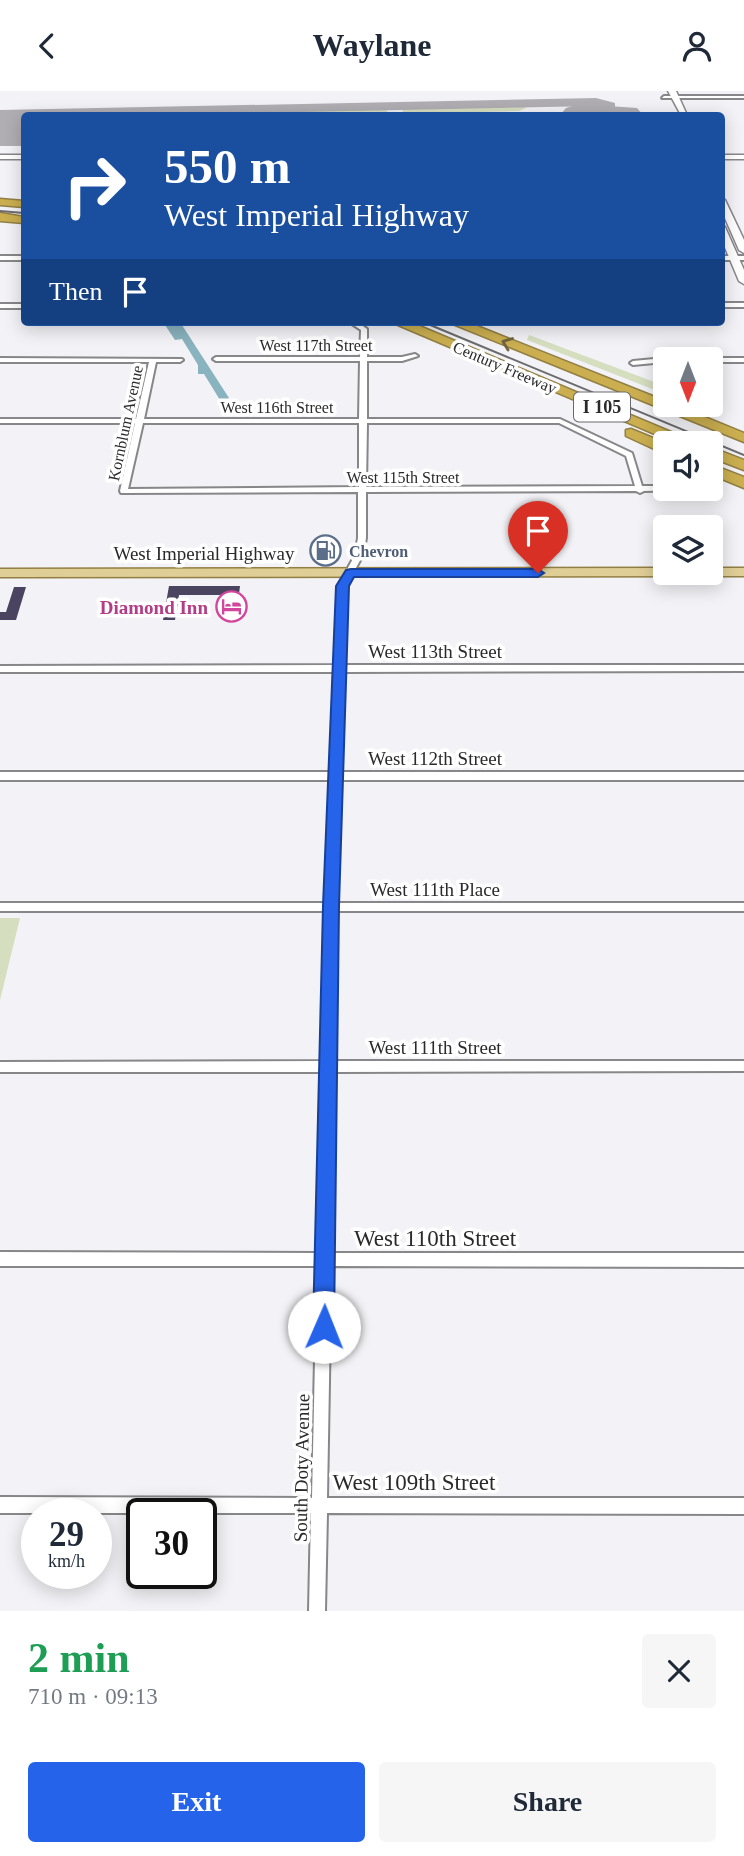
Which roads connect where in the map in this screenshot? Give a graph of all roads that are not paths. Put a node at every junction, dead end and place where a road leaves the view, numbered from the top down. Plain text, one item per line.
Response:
1 (663, 94) edge
2 (673, 94) edge
3 (743, 94) edge
4 (668, 106) dead end
5 (682, 112) edge
6 (0, 157) edge
7 (21, 157) edge
8 (725, 157) edge
9 (744, 157) edge
10 (0, 202) edge
11 (21, 204) edge
12 (725, 215) edge
13 (0, 217) edge
14 (21, 219) edge
15 (725, 234) edge
16 (744, 250) edge
17 (0, 258) edge
18 (21, 258) edge
19 (739, 258) edge
20 (744, 281) edge
21 (725, 305) edge
22 (0, 306) edge
23 (21, 306) edge
24 (744, 306) edge
25 (359, 326) edge
26 (407, 326) edge
27 (465, 326) edge
28 (415, 356) dead end
29 (216, 359) dead end
30 (0, 360) edge
31 (153, 360) junction
32 (180, 360) dead end
33 (363, 360) junction
34 (723, 360) edge
35 (744, 360) edge
36 (653, 361) edge
37 (559, 363) junction
38 (633, 363) dead end
39 (514, 372) junction
40 (653, 394) edge
41 (716, 417) edge
42 (0, 421) edge
43 (139, 421) junction
44 (363, 421) junction
45 (744, 428) edge
46 (660, 431) edge
47 (744, 438) edge
48 (653, 443) edge
49 (723, 456) edge
50 (744, 465) edge
51 (723, 474) edge
52 (744, 483) edge
53 (653, 490) edge
54 (640, 491) junction
55 (124, 492) joint
56 (363, 492) junction
57 (744, 572) edge
58 (0, 573) edge
59 (351, 573) junction
60 (339, 668) junction
61 (744, 668) edge
62 (0, 669) edge
63 (0, 776) edge
64 (335, 776) junction
65 (744, 776) edge
66 (331, 906) junction
67 (0, 907) edge
68 (744, 907) edge
69 (330, 1066) junction
70 (744, 1066) edge
71 (0, 1067) edge
72 (325, 1258) junction
73 (0, 1259) edge
74 (744, 1260) edge
75 (319, 1504) junction
76 (0, 1506) edge
77 (744, 1506) edge
78 (317, 1611) edge

1 - 2 street
1 - 4 main road
2 - 3 street
2 - 5 main road
6 - 7 main road
8 - 9 main road
10 - 11 highway
12 - 16 main road
13 - 14 highway
15 - 19 main road
17 - 18 street
19 - 20 main road
21 - 24 street
22 - 23 street
25 - 33 street, South Doty Avenue
26 - 39 highway, Century Freeway / I 105
37 -> 27 highway, Century Freeway / I 105
28 - 33 street, West 117th Street
29 - 33 street, West 117th Street
30 - 31 street
31 - 32 street
31 - 43 street, Kornblum Avenue
33 - 44 street, South Doty Avenue
34 - 35 street
36 - 38 street
37 - 40 highway
37 - 47 highway, Century Freeway / I 105
39 - 46 highway, Century Freeway / I 105
39 - 48 highway
41 - 45 highway
42 - 43 street, West 116th Street
43 - 44 street, West 116th Street
43 - 55 street, Kornblum Avenue
44 - 54 street, West 116th Street
44 - 56 street, South Doty Avenue
49 - 50 highway
51 - 52 highway
53 - 54 street, West 115th Street
54 - 56 street, West 115th Street
55 - 56 street, West 115th Street
56 - 59 street, South Doty Avenue
57 - 59 main road, West Imperial Highway
58 - 59 main road, West Imperial Highway
59 - 60 street, South Doty Avenue
60 - 61 street, West 113th Street
60 - 62 street, West 113th Street
60 - 64 street, South Doty Avenue
63 - 64 street, West 112th Street
64 - 65 street, West 112th Street
64 - 66 street, South Doty Avenue
66 - 67 street, West 111th Place
66 - 68 street, West 111th Place
66 - 69 street, South Doty Avenue
69 - 70 street, West 111th Street
69 - 71 street, West 111th Street
69 - 72 street, South Doty Avenue
72 - 73 street, West 110th Street
72 - 74 street, West 110th Street
72 - 75 street, South Doty Avenue
75 - 76 street, West 109th Street
75 - 77 street, West 109th Street
75 - 78 street, South Doty Avenue

